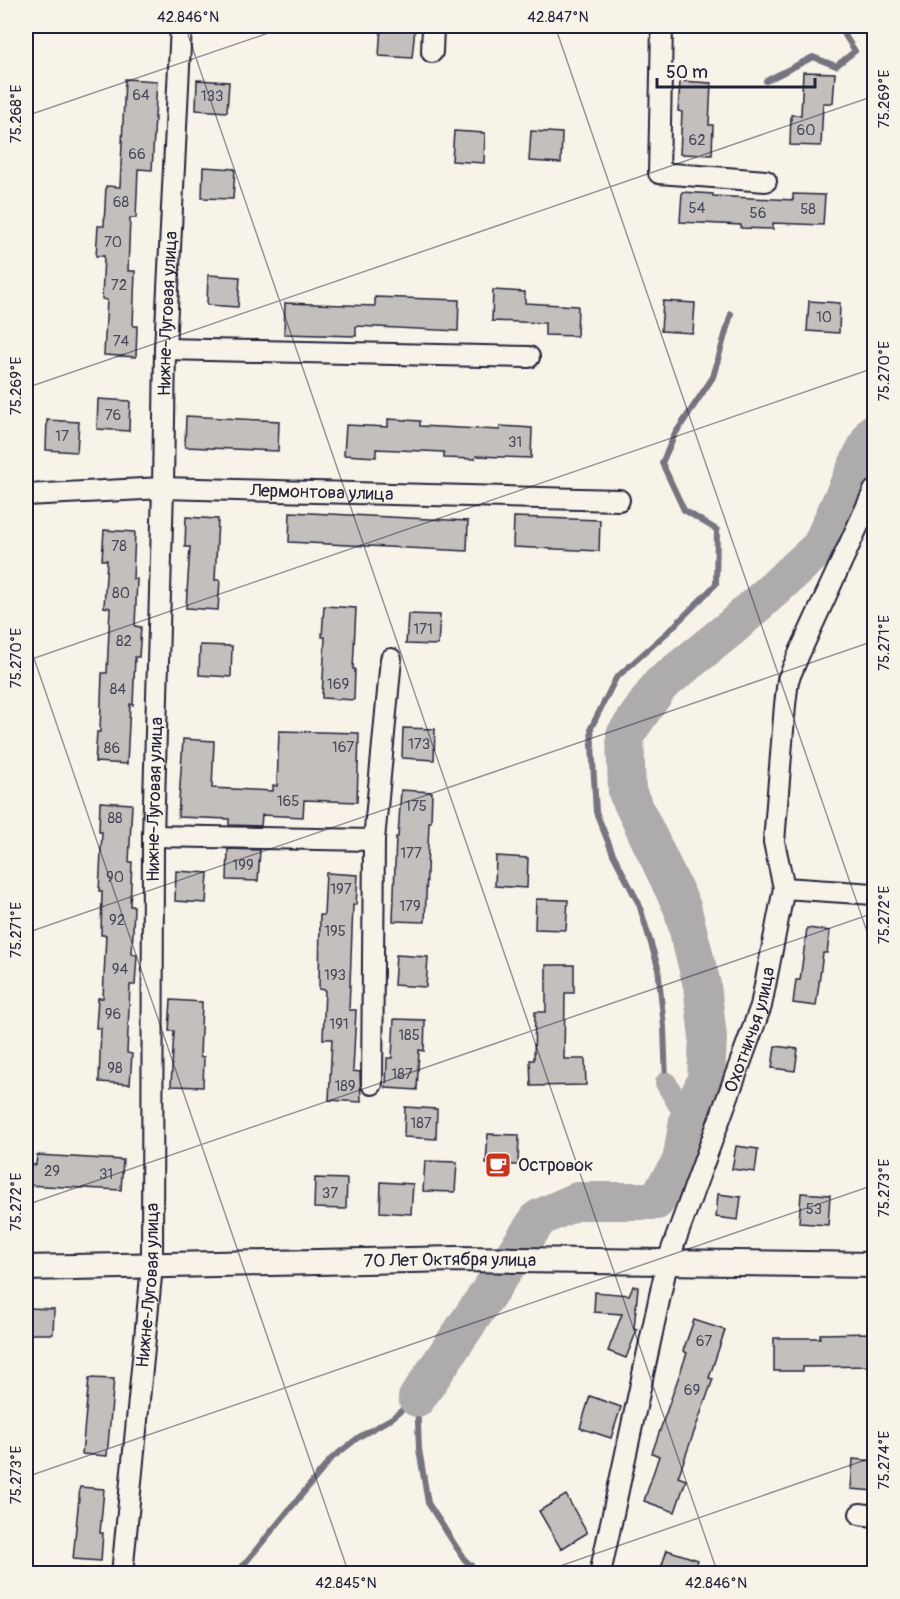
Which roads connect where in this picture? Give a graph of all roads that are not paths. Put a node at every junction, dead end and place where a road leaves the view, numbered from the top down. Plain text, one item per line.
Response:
1 (181, 26) edge
2 (433, 26) edge
3 (663, 26) edge
4 (432, 52) dead end
5 (766, 181) dead end
6 (165, 349) junction
7 (529, 357) dead end
8 (163, 488) junction
9 (874, 491) edge
10 (26, 495) edge
11 (618, 500) dead end
12 (391, 658) dead end
13 (153, 836) junction
14 (374, 840) junction
15 (784, 888) junction
16 (874, 894) edge
17 (372, 1084) dead end
18 (667, 1263) junction
19 (874, 1265) edge
20 (152, 1266) junction
21 (26, 1268) edge
22 (122, 1574) edge
23 (600, 1574) edge

1 - 6 street, Нижне-Луговая улица
2 - 4 street
3 - 5 street
6 - 7 street
6 - 8 street, Нижне-Луговая улица
8 - 10 street, Лермонтова улица
8 - 11 street, Лермонтова улица
8 - 13 street, Нижне-Луговая улица
9 - 15 street, Охотничья улица
12 - 14 street
13 - 14 street
13 - 20 street, Нижне-Луговая улица
14 - 17 street
15 - 16 street
15 - 18 street, Охотничья улица
18 - 19 street, 70 Лет Октября улица
18 - 20 street, 70 Лет Октября улица
18 - 23 street, Охотничья улица
20 - 21 street, 70 Лет Октября улица
20 - 22 street, Нижне-Луговая улица

